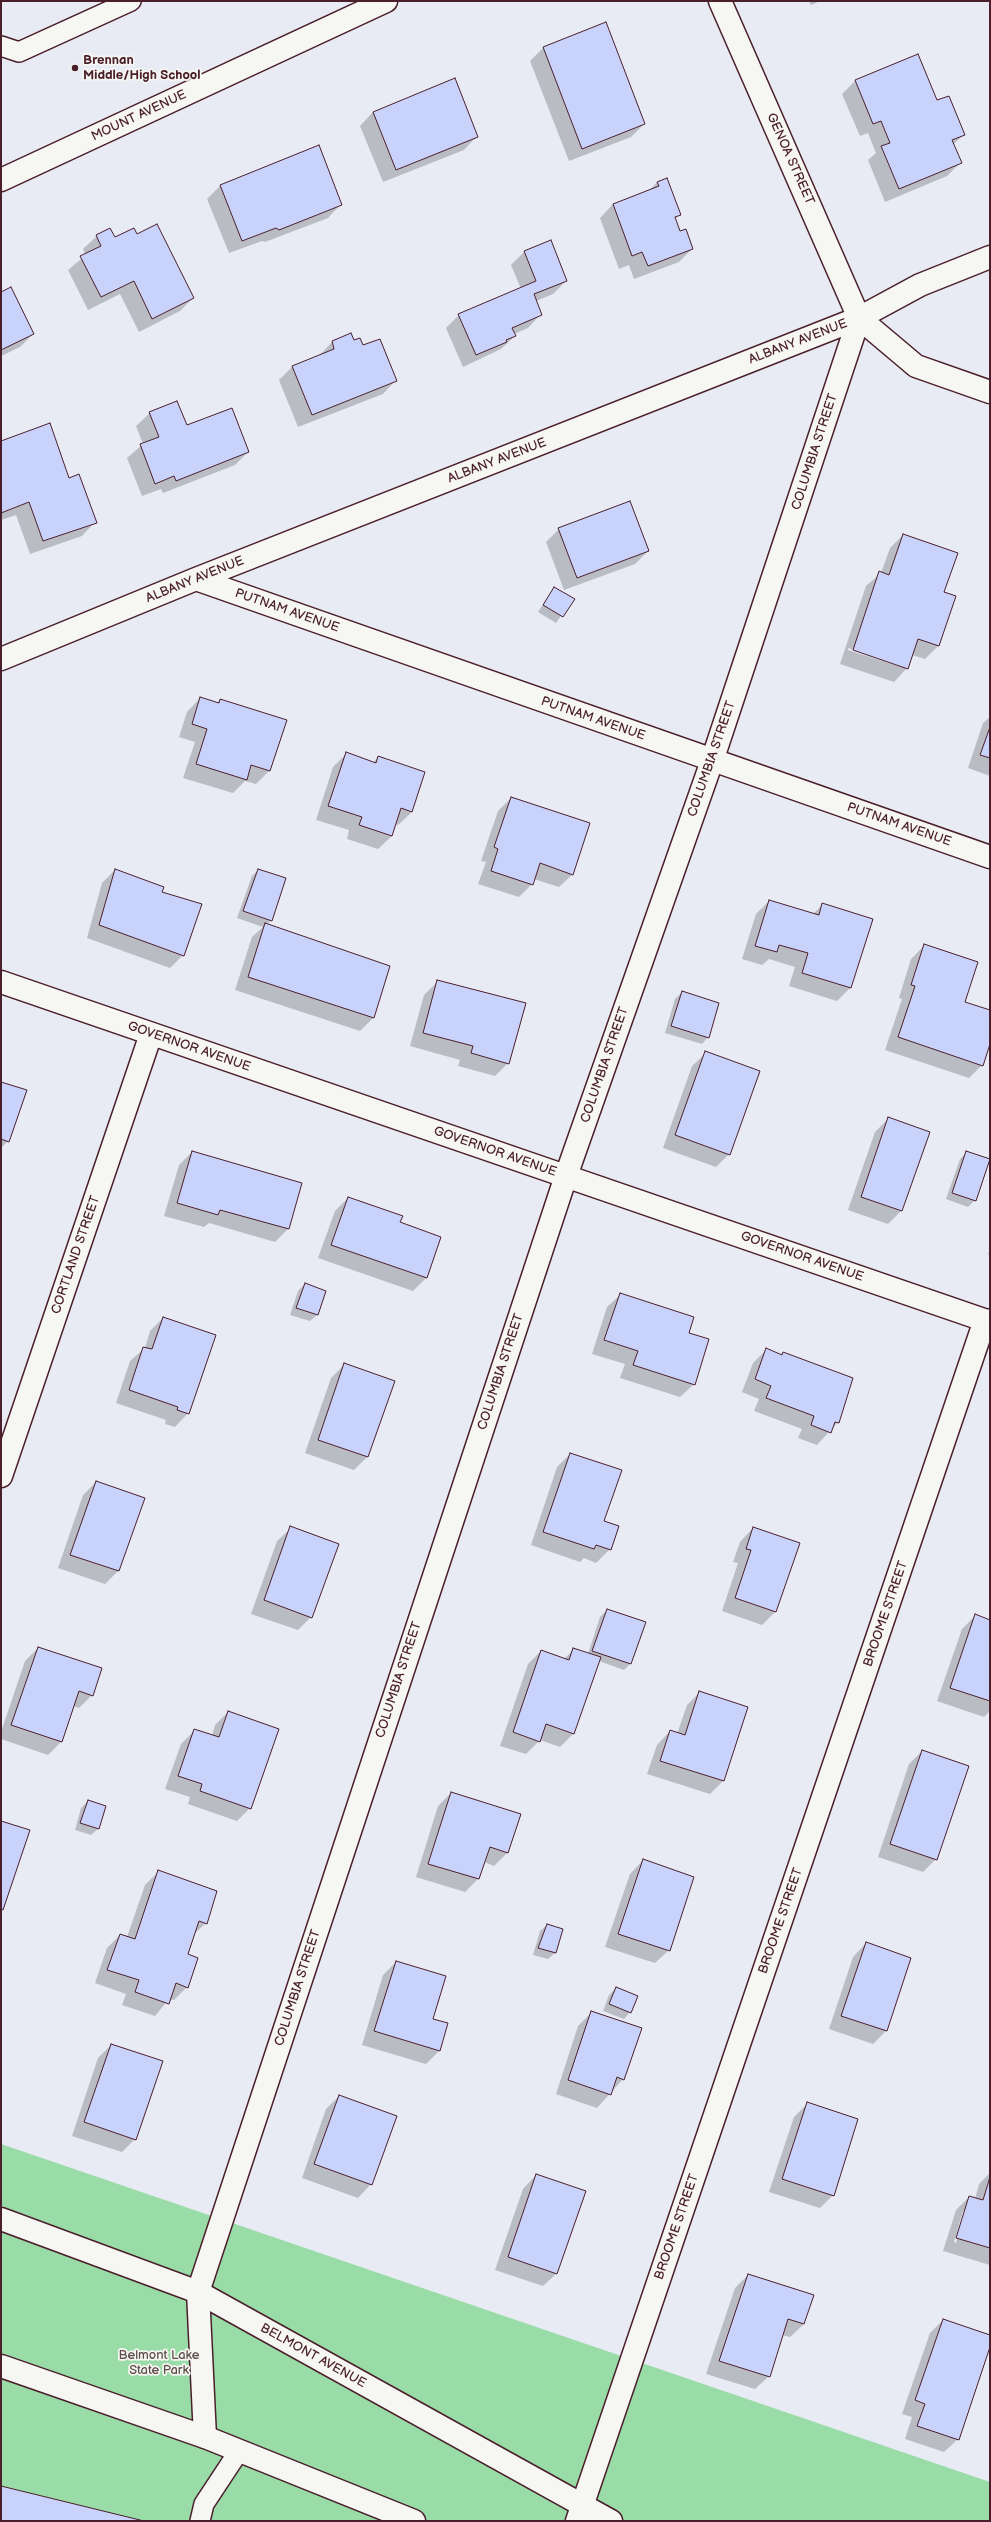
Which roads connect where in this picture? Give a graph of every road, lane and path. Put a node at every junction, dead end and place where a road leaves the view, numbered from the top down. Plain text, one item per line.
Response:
1 (131, 1) edge
2 (386, 1) edge
3 (720, 1) edge
4 (1, 46) edge
5 (1, 180) edge
6 (990, 257) edge
7 (860, 318) junction
8 (990, 392) edge
9 (196, 579) junction
10 (1, 659) edge
11 (712, 761) junction
12 (990, 856) edge
13 (1, 982) edge
14 (151, 1034) junction
15 (566, 1176) junction
16 (988, 1321) edge
17 (1, 1476) edge
18 (1, 2219) edge
19 (198, 2292) junction
20 (1, 2366) edge
21 (205, 2437) junction
22 (239, 2451) junction
23 (580, 2513) edge
24 (200, 2521) edge
25 (414, 2521) edge
26 (611, 2521) edge

1 - 4 lane
2 - 5 street, MOUNT AVENUE
3 - 7 street, GENOA STREET
6 - 7 street, ALBANY AVENUE
7 - 8 street
7 - 9 street, ALBANY AVENUE
7 - 11 street, COLUMBIA STREET
9 - 10 street, ALBANY AVENUE
9 - 11 street, PUTNAM AVENUE
11 - 12 street, PUTNAM AVENUE
11 - 15 street, COLUMBIA STREET
13 - 14 street, GOVERNOR AVENUE
14 - 15 street, GOVERNOR AVENUE
14 - 17 street, CORTLAND STREET
15 - 16 street, GOVERNOR AVENUE
15 - 19 street, COLUMBIA STREET
16 - 23 street, BROOME STREET
18 - 19 street, BELMONT AVENUE
19 - 21 street, COLUMBIA STREET
19 - 23 street, BELMONT AVENUE
20 - 21 street
21 - 22 street
22 - 24 lane
22 - 25 street
23 - 26 street, BELMONT AVENUE

